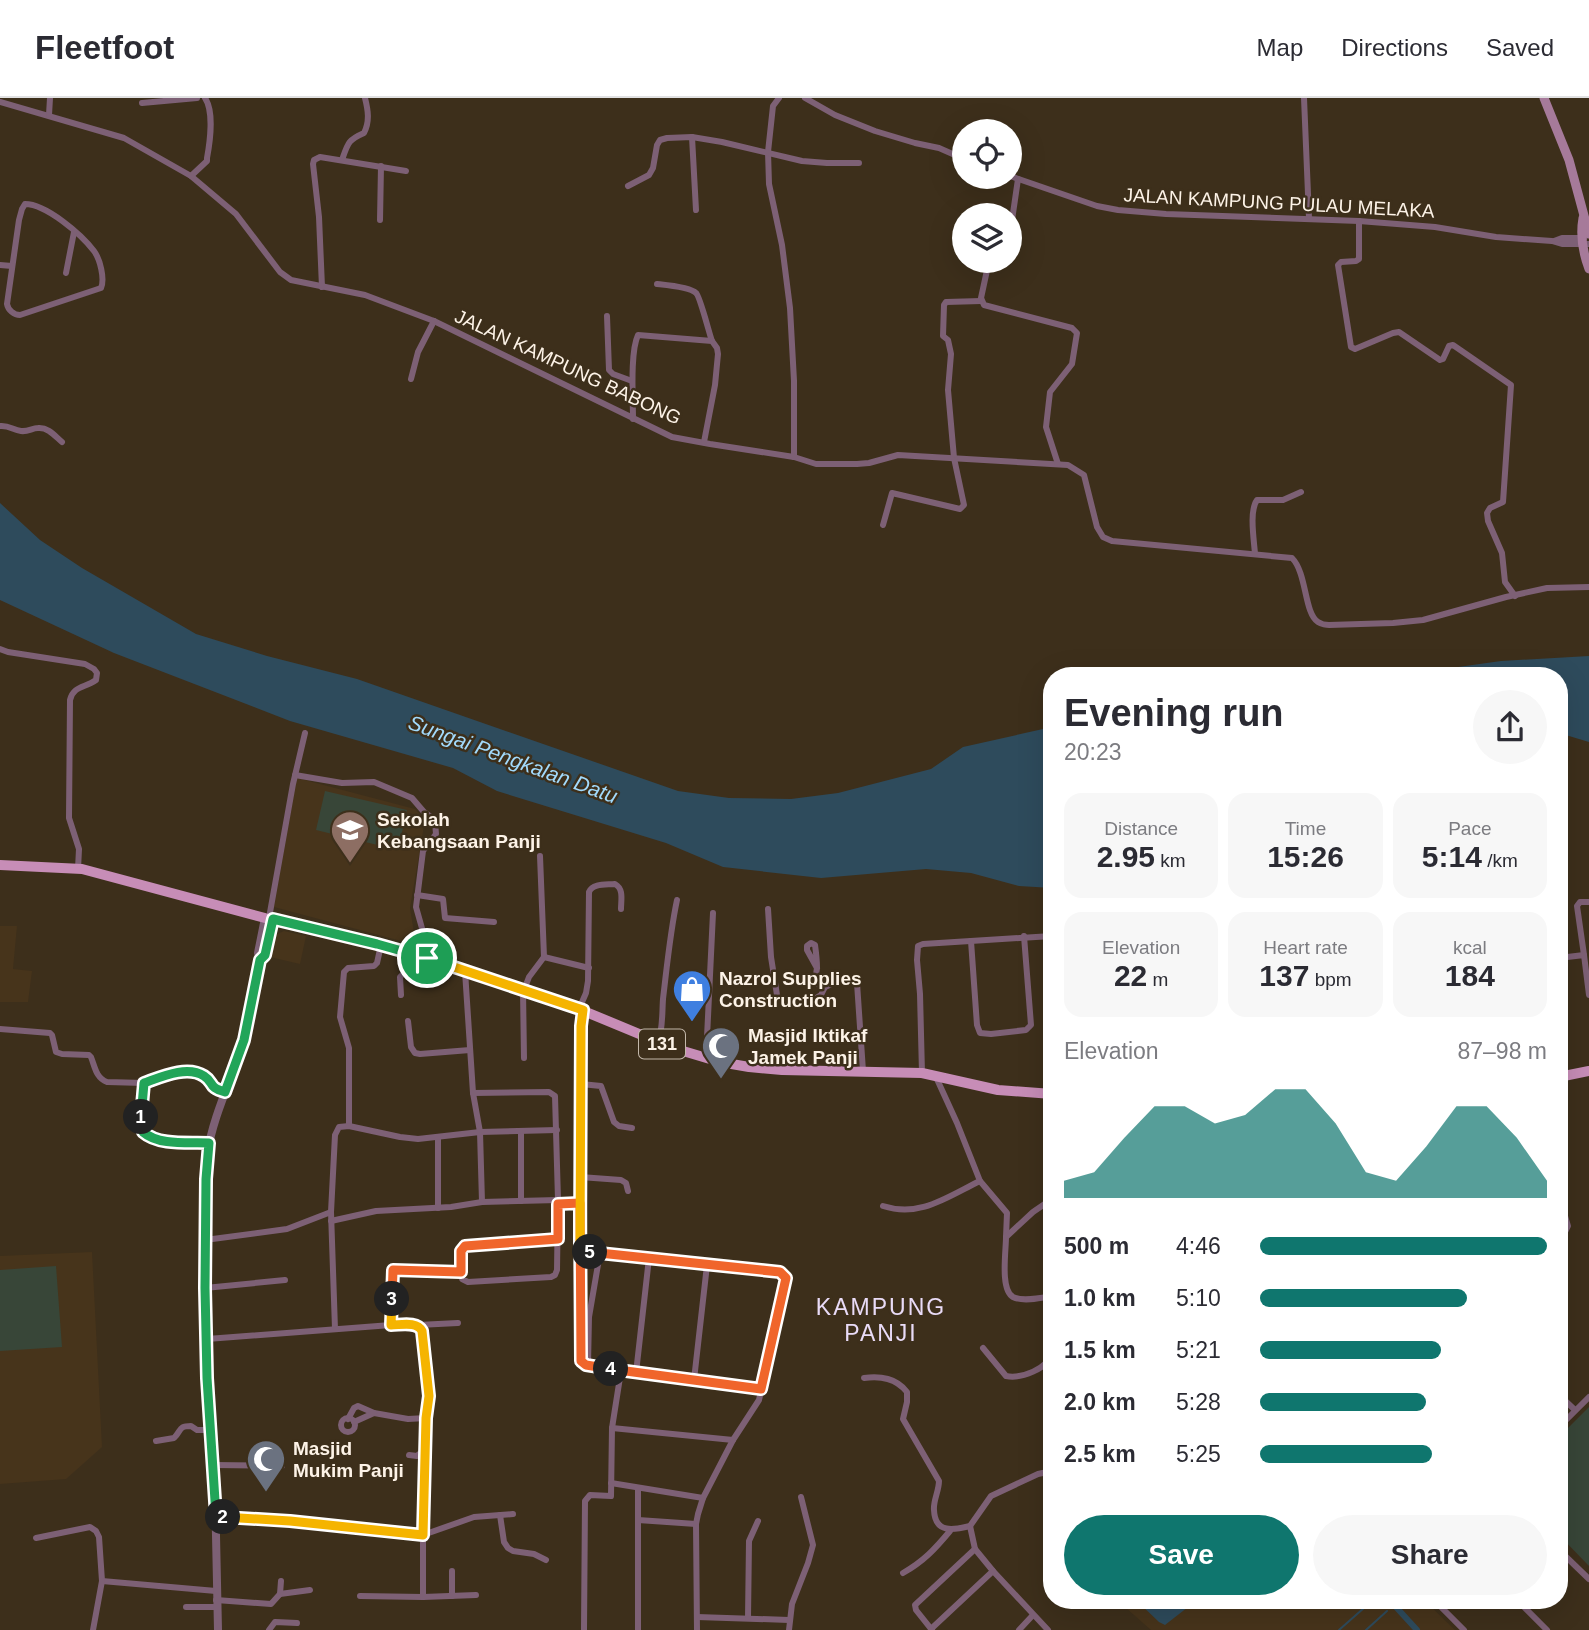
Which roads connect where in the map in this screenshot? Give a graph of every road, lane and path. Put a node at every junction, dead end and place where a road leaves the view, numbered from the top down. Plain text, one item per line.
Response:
1 (50, 98) edge
2 (197, 98) edge
3 (205, 98) edge
4 (365, 98) edge
5 (779, 98) edge
6 (805, 98) edge
7 (1304, 98) edge
8 (1544, 98) edge
9 (0, 102) edge
10 (142, 103) dead end
11 (49, 115) junction
12 (692, 138) junction
13 (768, 152) junction
14 (952, 154) edge
15 (342, 160) junction
16 (859, 163) dead end
17 (382, 166) junction
18 (406, 171) dead end
19 (191, 176) junction
20 (1022, 180) edge
21 (628, 186) dead end
22 (696, 209) dead end
23 (1309, 218) junction
24 (380, 220) dead end
25 (1359, 221) junction
26 (74, 232) junction
27 (1587, 240) edge
28 (0, 265) edge
29 (12, 266) junction
30 (1589, 269) edge
31 (65, 273) dead end
32 (987, 273) edge
33 (657, 284) dead end
34 (322, 287) junction
35 (981, 300) junction
36 (607, 316) dead end
37 (434, 321) junction
38 (712, 341) junction
39 (411, 379) dead end
40 (632, 381) junction
41 (633, 419) junction
42 (0, 426) edge
43 (62, 442) dead end
44 (704, 442) junction
45 (794, 457) junction
46 (954, 458) junction
47 (1058, 464) junction
48 (1301, 492) dead end
49 (883, 525) dead end
50 (1255, 554) junction
51 (1589, 587) edge
52 (1515, 596) junction
53 (0, 649) edge
54 (305, 733) dead end
55 (295, 775) junction
56 (540, 856) dead end
57 (0, 865) edge
58 (78, 869) junction
59 (417, 895) junction
60 (677, 900) dead end
61 (1589, 902) edge
62 (621, 909) dead end
63 (768, 909) dead end
64 (713, 913) dead end
65 (269, 918) junction
66 (494, 922) dead end
67 (1024, 936) junction
68 (1043, 936) edge
69 (971, 941) junction
70 (382, 945) junction
71 (415, 954) junction
72 (1584, 955) junction
73 (544, 957) junction
74 (1568, 957) edge
75 (427, 958) junction
76 (589, 968) junction
77 (817, 968) dead end
78 (465, 971) junction
79 (825, 987) junction
80 (524, 990) junction
81 (401, 995) dead end
82 (1589, 995) edge
83 (581, 1009) junction
84 (408, 1021) dead end
85 (0, 1028) edge
86 (659, 1042) junction
87 (470, 1050) junction
88 (524, 1058) dead end
89 (706, 1058) junction
90 (863, 1071) junction
91 (1589, 1071) edge
92 (922, 1073) junction
93 (935, 1076) junction
94 (1568, 1077) edge
95 (1589, 1077) edge
96 (1568, 1078) edge
97 (144, 1083) junction
98 (581, 1084) junction
99 (225, 1092) junction
100 (473, 1093) junction
101 (1043, 1093) edge
102 (349, 1126) junction
103 (632, 1128) dead end
104 (557, 1130) junction
105 (480, 1132) junction
106 (520, 1132) junction
107 (438, 1138) junction
108 (209, 1143) junction
109 (580, 1177) junction
110 (980, 1181) junction
111 (628, 1191) dead end
112 (521, 1201) junction
113 (482, 1202) junction
114 (558, 1202) junction
115 (580, 1203) junction
116 (1043, 1205) edge
117 (883, 1206) dead end
118 (438, 1208) junction
119 (331, 1212) junction
120 (331, 1221) junction
121 (1006, 1237) junction
122 (558, 1239) junction
123 (205, 1240) junction
124 (580, 1251) junction
125 (600, 1253) junction
126 (649, 1258) junction
127 (707, 1265) junction
128 (461, 1272) junction
129 (285, 1280) dead end
130 (205, 1288) junction
131 (1043, 1297) edge
132 (458, 1323) dead end
133 (391, 1325) junction
134 (418, 1325) junction
135 (335, 1329) junction
136 (207, 1339) junction
137 (984, 1348) dead end
138 (588, 1365) junction
139 (1043, 1365) edge
140 (621, 1371) junction
141 (636, 1373) junction
142 (864, 1378) dead end
143 (694, 1380) junction
144 (761, 1389) junction
145 (1589, 1397) edge
146 (1568, 1403) edge
147 (1576, 1410) junction
148 (374, 1413) junction
149 (426, 1418) junction
150 (1568, 1418) edge
151 (612, 1428) junction
152 (211, 1430) junction
153 (733, 1440) junction
154 (156, 1441) dead end
155 (425, 1449) junction
156 (409, 1455) dead end
157 (214, 1465) junction
158 (282, 1466) dead end
159 (1043, 1473) edge
160 (611, 1483) junction
161 (638, 1488) junction
162 (801, 1497) dead end
163 (703, 1499) junction
164 (513, 1514) dead end
165 (500, 1515) junction
166 (216, 1516) junction
167 (638, 1520) junction
168 (758, 1521) dead end
169 (696, 1524) junction
170 (970, 1526) junction
171 (950, 1531) junction
172 (423, 1535) junction
173 (36, 1538) dead end
174 (975, 1549) junction
175 (1568, 1559) edge
176 (546, 1560) dead end
177 (452, 1571) dead end
178 (992, 1571) junction
179 (903, 1573) dead end
180 (1589, 1580) edge
181 (102, 1581) junction
182 (281, 1581) dead end
183 (310, 1590) dead end
184 (280, 1594) junction
185 (359, 1595) dead end
186 (476, 1595) dead end
187 (452, 1596) junction
188 (423, 1597) junction
189 (217, 1599) junction
190 (186, 1607) dead end
191 (1443, 1609) edge
192 (1526, 1609) edge
193 (1033, 1615) junction
194 (697, 1617) junction
195 (748, 1618) junction
196 (789, 1620) junction
197 (297, 1623) dead end
198 (932, 1629) edge
199 (93, 1630) edge
200 (218, 1630) edge
201 (269, 1630) edge
202 (584, 1630) edge
203 (638, 1630) edge
204 (697, 1630) edge
205 (789, 1630) edge
206 (1019, 1630) edge
207 (1048, 1630) edge
208 (1464, 1630) edge
209 (1547, 1630) edge

1 - 11 street
2 - 10 street
3 - 19 street
4 - 15 street
5 - 13 street
6 - 14 street
7 - 23 street
8 - 27 main road
9 - 11 street, JALAN KAMPUNG BABONG
11 - 19 street, JALAN KAMPUNG BABONG
12 - 13 street
12 - 21 street
12 - 22 street
13 - 16 street
13 - 45 street
15 - 17 street
15 - 34 street
17 - 18 street
17 - 24 street
19 - 34 street, JALAN KAMPUNG BABONG
20 - 23 street, JALAN KAMPUNG PULAU MELAKA
23 - 25 street, JALAN KAMPUNG PULAU MELAKA
25 - 27 street, JALAN KAMPUNG PULAU MELAKA
25 - 52 street
26 - 29 street
26 - 29 street
26 - 31 street
27 - 30 main road
28 - 29 street
32 - 35 street
33 - 38 street
34 - 37 street, JALAN KAMPUNG BABONG
35 - 46 street
35 - 47 street
36 - 40 street
37 - 39 street
37 - 41 street, JALAN KAMPUNG BABONG
38 - 40 street
38 - 44 street
40 - 41 street
41 - 44 street, JALAN KAMPUNG BABONG
42 - 43 street
44 - 45 street, JALAN KAMPUNG BABONG
45 - 46 street, JALAN KAMPUNG BABONG
46 - 47 street, JALAN KAMPUNG BABONG
46 - 49 street
47 - 50 street, JALAN KAMPUNG BABONG
48 - 50 street
50 - 52 street, JALAN KAMPUNG BABONG
51 - 52 street, JALAN KAMPUNG BABONG
53 - 58 street
54 - 55 street
55 - 59 street
55 - 65 street
56 - 73 street
57 - 58 main road, 131
58 - 65 main road, 131
59 - 66 street
59 - 75 street
60 - 86 street
61 - 72 street
62 - 76 street
63 - 79 street
64 - 89 street
65 - 70 main road, 131
65 - 99 street
67 - 68 street
67 - 69 street
67 - 69 street
69 - 92 street
70 - 71 main road, 131
70 - 102 street
71 - 75 main road, 131
71 - 81 street
72 - 74 street
72 - 82 street
73 - 76 street
73 - 80 street
75 - 78 main road, 131
76 - 83 street
77 - 79 street
78 - 80 main road, 131
78 - 87 street
79 - 90 street
80 - 83 main road, 131
80 - 88 street
83 - 86 main road, 131
83 - 98 street
84 - 87 street
85 - 97 street
86 - 89 main road, 131
87 - 100 street
89 - 90 main road, 131
90 - 92 main road, 131
91 - 94 main road
92 - 93 main road, 131
93 - 101 main road, 131
93 - 110 street
95 - 96 main road
97 - 99 street
97 - 108 street
98 - 103 street
98 - 109 street
99 - 108 street
100 - 104 street
100 - 105 street
102 - 107 street
102 - 119 street
104 - 106 street
104 - 114 street
105 - 106 street
105 - 107 street
105 - 113 street
106 - 112 street
107 - 118 street
108 - 123 street
109 - 111 street
109 - 115 street
110 - 117 street
110 - 121 street
112 - 113 street
112 - 114 street
113 - 118 street
114 - 115 street
114 - 122 street
115 - 124 street
116 - 121 street
118 - 120 street
119 - 120 street
119 - 123 street
120 - 135 street
121 - 131 street
122 - 128 street
122 - 128 street
123 - 130 street
124 - 125 street
124 - 138 street
125 - 126 street
125 - 138 street
126 - 127 street
126 - 141 street
127 - 143 street
127 - 144 street
128 - 133 street
129 - 130 street
130 - 136 street
132 - 134 street
133 - 134 street
133 - 135 street
134 - 149 street
135 - 136 street
136 - 152 street
137 - 139 street
138 - 140 street
140 - 141 street
140 - 151 street
141 - 143 street
142 - 171 street
143 - 144 street
144 - 153 street
145 - 147 street
146 - 147 street
147 - 150 street
148 - 148 street
148 - 149 street
149 - 155 street
151 - 153 street
151 - 160 street
152 - 154 street
152 - 157 street
153 - 163 street
155 - 156 street
155 - 172 street
157 - 158 street
157 - 166 street
159 - 170 street
160 - 161 street
160 - 202 street
161 - 163 street
161 - 167 street
162 - 196 street
163 - 169 street
164 - 165 street
165 - 172 street
165 - 176 street
166 - 172 street
166 - 189 street
167 - 169 street
167 - 203 street
168 - 195 street
169 - 194 street
170 - 171 street
170 - 174 street
171 - 179 street
172 - 188 street
173 - 181 street
174 - 178 street
174 - 198 street
175 - 180 street
177 - 187 street
178 - 193 street
178 - 198 street
181 - 189 street
181 - 199 street
182 - 184 street
183 - 184 street
184 - 189 street
185 - 188 street
186 - 187 street
187 - 188 street
189 - 190 street
189 - 200 street
191 - 208 street
192 - 209 street
193 - 206 street
193 - 207 street
194 - 195 street
194 - 204 street
195 - 196 street
196 - 205 street
197 - 201 street

